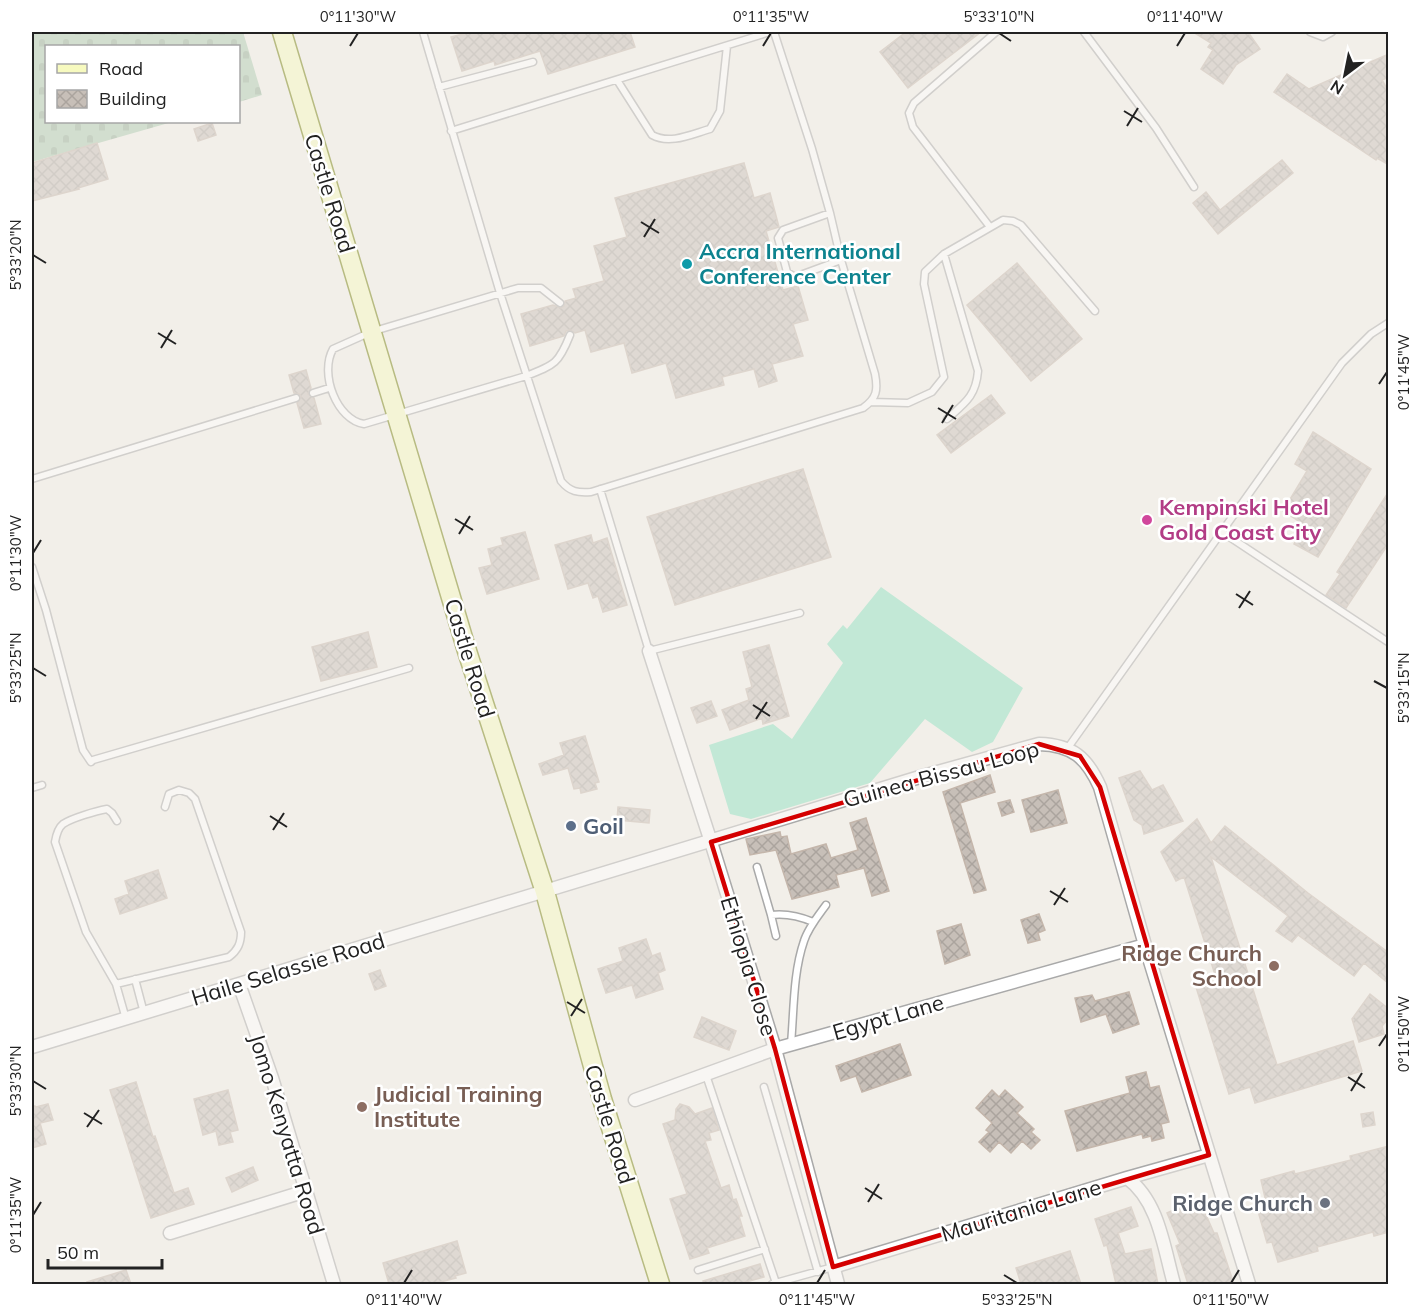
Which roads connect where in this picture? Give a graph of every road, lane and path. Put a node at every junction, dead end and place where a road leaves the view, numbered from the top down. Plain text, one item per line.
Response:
1 (282, 32) edge
2 (423, 32) edge
3 (772, 32) edge
4 (996, 32) edge
5 (1084, 32) edge
6 (1310, 32) edge
7 (1332, 32) edge
8 (727, 46) junction
9 (533, 62) dead end
10 (617, 80) junction
11 (439, 87) junction
12 (451, 131) junction
13 (1194, 186) dead end
14 (830, 213) junction
15 (990, 227) junction
16 (944, 254) junction
17 (841, 260) junction
18 (500, 293) junction
19 (560, 303) dead end
20 (1095, 311) dead end
21 (1389, 322) edge
22 (371, 332) junction
23 (570, 335) dead end
24 (526, 376) junction
25 (330, 388) junction
26 (313, 393) dead end
27 (296, 398) dead end
28 (871, 402) junction
29 (397, 415) junction
30 (947, 419) dead end
31 (32, 479) edge
32 (600, 489) junction
33 (1222, 532) junction
34 (32, 567) edge
35 (800, 613) dead end
36 (1389, 642) edge
37 (649, 651) junction
38 (409, 669) dead end
39 (1067, 748) junction
40 (42, 785) dead end
41 (32, 788) edge
42 (165, 807) dead end
43 (117, 821) dead end
44 (711, 842) junction
45 (757, 867) dead end
46 (545, 892) junction
47 (826, 905) dead end
48 (771, 915) junction
49 (813, 922) junction
50 (776, 936) dead end
51 (1145, 945) junction
52 (135, 979) junction
53 (116, 984) junction
54 (239, 984) junction
55 (144, 1013) junction
56 (126, 1018) junction
57 (791, 1044) junction
58 (32, 1047) edge
59 (775, 1049) junction
60 (706, 1074) junction
61 (764, 1087) dead end
62 (635, 1100) dead end
63 (1209, 1155) junction
64 (1127, 1178) junction
65 (306, 1191) junction
66 (170, 1233) dead end
67 (765, 1249) junction
68 (833, 1267) junction
69 (698, 1270) dead end
70 (818, 1272) junction
71 (334, 1284) edge
72 (660, 1284) edge
73 (778, 1284) edge
74 (838, 1284) edge
75 (1174, 1284) edge
76 (1249, 1284) edge

1 - 22 main road, Castle Road
2 - 11 lane
3 - 8 lane
3 - 14 lane
4 - 15 lane
5 - 13 lane
6 - 7 lane
8 - 10 lane
8 - 10 lane
9 - 11 lane
10 - 12 lane
11 - 12 lane
12 - 18 lane
14 - 17 lane
14 - 17 lane
15 - 16 lane
15 - 20 lane
16 - 28 lane
16 - 30 lane
17 - 28 lane
18 - 19 lane
18 - 22 lane
18 - 24 lane
21 - 33 lane
22 - 25 lane
22 - 29 main road, Castle Road
23 - 24 lane
24 - 29 lane
24 - 32 lane
25 - 26 lane
25 - 29 lane
27 - 31 lane
28 - 32 lane
29 - 46 main road, Castle Road
32 - 37 lane
33 - 36 lane
33 - 39 lane
34 - 38 lane
35 - 37 lane
37 - 44 street, Ethiopia Close
39 - 44 street, Guinea Bissau Loop
39 - 51 street, Guinea Bissau Loop
40 - 41 lane
42 - 52 lane
43 - 53 lane
44 - 46 street, Guinea Bissau Loop
44 - 59 street, Ethiopia Close
45 - 48 lane
46 - 54 street, Haile Selassie Road
46 - 72 main road, Castle Road
47 - 49 lane
48 - 49 lane
48 - 50 lane
49 - 57 lane
51 - 57 street, Egypt Lane
51 - 63 street, Guinea Bissau Loop
52 - 53 lane
52 - 55 lane
53 - 56 lane
54 - 55 street, Haile Selassie Road
54 - 65 street, Jomo Kenyatta Road
55 - 56 street, Haile Selassie Road
56 - 58 street, Haile Selassie Road
57 - 59 street, Egypt Lane
59 - 60 street, Egypt Lane
59 - 68 street, Ethiopia Close
60 - 62 street, Egypt Lane
60 - 67 lane
61 - 70 lane
63 - 64 street, Mauritania Lane
63 - 76 street, Guinea Bissau Loop
64 - 68 street, Mauritania Lane
64 - 75 street
65 - 66 street
65 - 71 street, Jomo Kenyatta Road
67 - 69 lane
67 - 73 lane
68 - 70 lane
68 - 74 street, Ethiopia Close
70 - 73 lane

